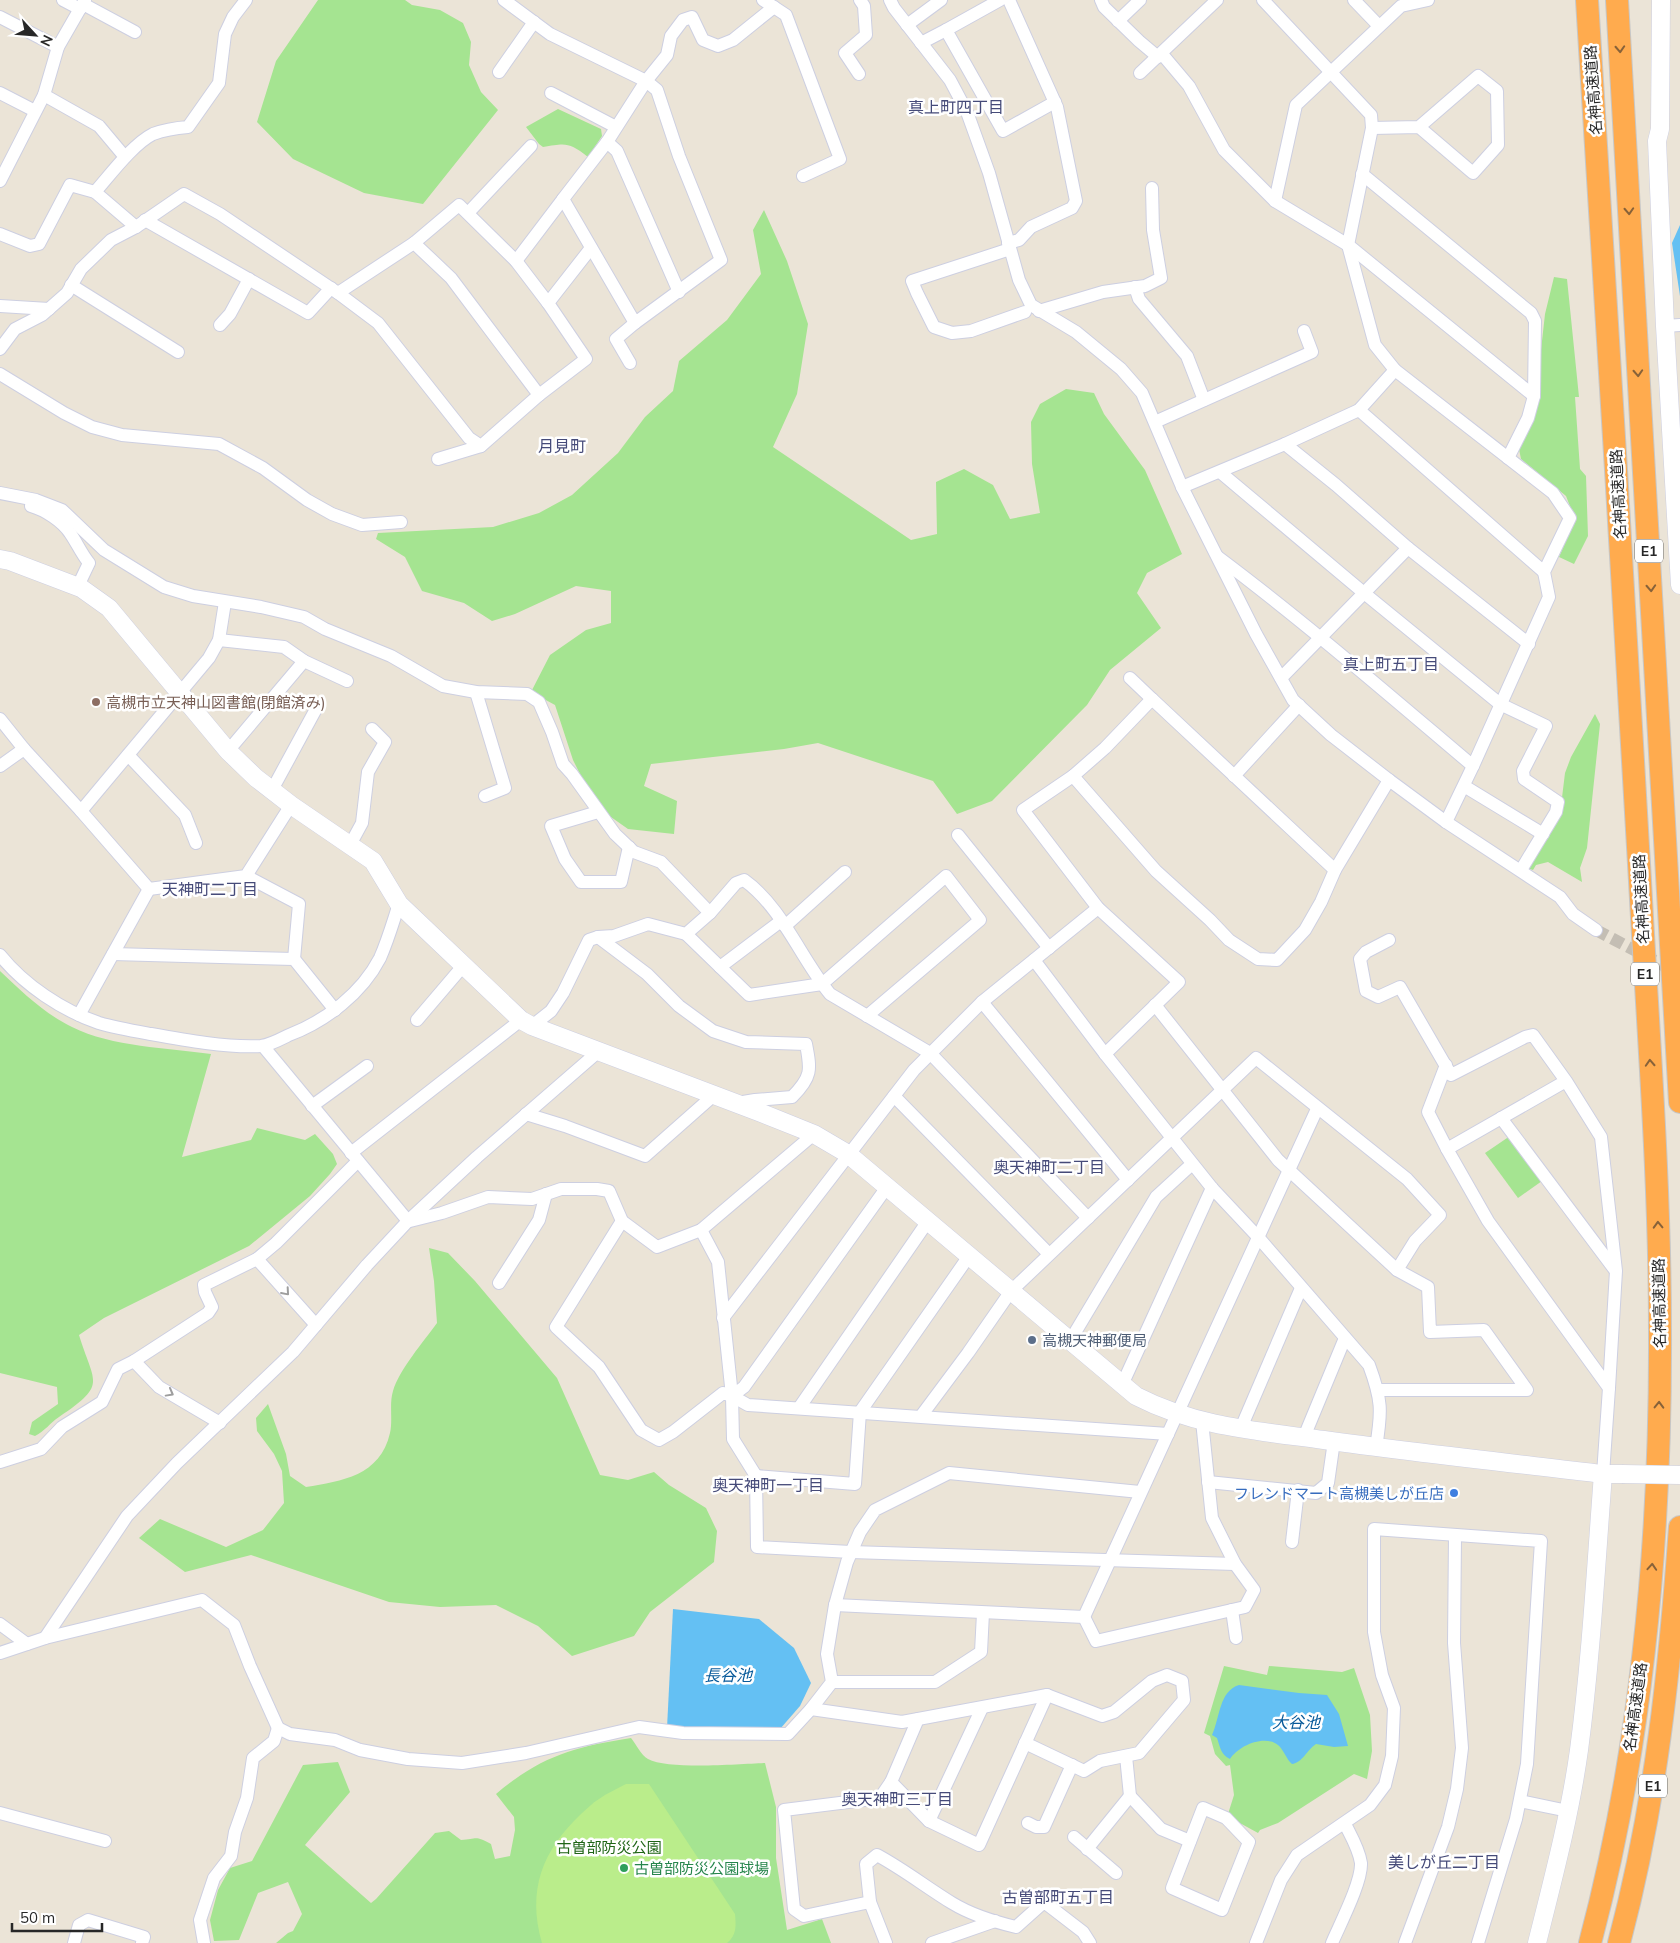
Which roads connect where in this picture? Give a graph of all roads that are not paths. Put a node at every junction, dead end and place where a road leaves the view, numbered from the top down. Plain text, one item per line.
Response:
1 (63, 0) edge
2 (246, 0) edge
3 (504, 0) edge
4 (763, 0) edge
5 (860, 0) edge
6 (890, 0) edge
7 (940, 0) edge
8 (1000, 0) edge
9 (1009, 0) edge
10 (1101, 0) edge
11 (1140, 0) edge
12 (1216, 0) edge
13 (1263, 0) edge
14 (1354, 0) edge
15 (1428, 0) edge
16 (1587, 0) edge
17 (1617, 0) edge
18 (1661, 0) edge
19 (83, 4) edge
20 (774, 7) junction
21 (0, 17) edge
22 (1118, 21) junction
23 (534, 22) junction
24 (907, 25) junction
25 (1379, 26) junction
26 (946, 30) junction
27 (135, 32) dead end
28 (921, 43) junction
29 (58, 47) junction
30 (1160, 56) junction
31 (500, 72) dead end
32 (1330, 72) junction
33 (1140, 73) dead end
34 (859, 74) dead end
35 (646, 81) junction
36 (0, 93) edge
37 (551, 93) dead end
38 (44, 95) junction
39 (1055, 102) junction
40 (35, 111) junction
41 (616, 127) junction
42 (1419, 127) junction
43 (1372, 128) junction
44 (606, 142) junction
45 (531, 146) dead end
46 (124, 157) junction
47 (1362, 174) junction
48 (803, 176) dead end
49 (0, 181) edge
50 (1152, 188) dead end
51 (96, 192) junction
52 (563, 199) junction
53 (1275, 201) junction
54 (468, 213) junction
55 (140, 224) junction
56 (0, 234) edge
57 (414, 243) junction
58 (1348, 245) junction
59 (1009, 246) junction
60 (592, 248) junction
61 (516, 261) junction
62 (248, 279) junction
63 (71, 285) junction
64 (1135, 288) junction
65 (335, 291) junction
66 (679, 292) junction
67 (548, 303) junction
68 (0, 306) edge
69 (49, 308) junction
70 (1039, 310) junction
71 (1025, 312) dead end
72 (635, 323) junction
73 (220, 325) dead end
74 (1673, 326) edge
75 (1304, 331) dead end
76 (0, 349) edge
77 (178, 352) dead end
78 (630, 363) dead end
79 (1395, 370) junction
80 (0, 374) edge
81 (539, 395) junction
82 (1534, 396) junction
83 (1204, 400) junction
84 (1359, 410) junction
85 (1155, 422) junction
86 (1285, 444) junction
87 (481, 446) junction
88 (1508, 458) junction
89 (438, 459) dead end
90 (1220, 472) junction
91 (1182, 487) junction
92 (0, 493) edge
93 (0, 498) edge
94 (400, 522) dead end
95 (1408, 548) junction
96 (1216, 556) junction
97 (0, 559) edge
98 (1544, 572) junction
99 (1680, 585) edge
100 (78, 586) junction
101 (1364, 593) junction
102 (225, 602) junction
103 (1320, 638) junction
104 (219, 640) junction
105 (1528, 644) junction
106 (304, 661) junction
107 (1130, 678) dead end
108 (1281, 678) junction
109 (347, 680) dead end
110 (476, 692) junction
111 (180, 693) junction
112 (1152, 699) junction
113 (1500, 704) junction
114 (1298, 705) junction
115 (316, 709) dead end
116 (0, 719) edge
117 (372, 729) dead end
118 (24, 749) junction
119 (228, 751) junction
120 (128, 754) junction
121 (0, 766) edge
122 (1474, 766) junction
123 (1073, 776) junction
124 (1234, 776) junction
125 (1389, 780) junction
126 (1464, 786) junction
127 (272, 790) junction
128 (485, 796) dead end
129 (291, 805) junction
130 (81, 811) junction
131 (598, 812) junction
132 (1446, 822) junction
133 (1543, 834) junction
134 (958, 835) dead end
135 (196, 843) dead end
136 (350, 845) junction
137 (629, 847) junction
138 (1335, 870) junction
139 (1521, 870) junction
140 (846, 872) dead end
141 (246, 876) junction
142 (149, 889) junction
143 (399, 904) junction
144 (1098, 908) junction
145 (710, 912) junction
146 (783, 923) junction
147 (1596, 930) tunnel mouth
148 (686, 934) junction
149 (598, 937) junction
150 (1389, 940) dead end
151 (1049, 948) junction
152 (113, 954) junction
153 (0, 955) edge
154 (294, 959) junction
155 (1034, 960) junction
156 (464, 966) junction
157 (720, 967) junction
158 (822, 984) junction
159 (982, 1002) junction
160 (1155, 1005) junction
161 (335, 1010) junction
162 (79, 1015) junction
163 (867, 1016) junction
164 (417, 1020) dead end
165 (526, 1023) junction
166 (263, 1046) junction
167 (599, 1051) junction
168 (930, 1052) junction
169 (1105, 1054) junction
170 (1446, 1065) junction
171 (367, 1066) dead end
172 (1566, 1081) junction
173 (1221, 1091) junction
174 (714, 1095) junction
175 (894, 1096) junction
176 (1680, 1102) edge
177 (737, 1104) junction
178 (312, 1106) junction
179 (1317, 1108) junction
180 (526, 1114) junction
181 (1501, 1118) junction
182 (814, 1134) junction
183 (1172, 1138) junction
184 (1447, 1149) junction
185 (848, 1154) junction
186 (354, 1157) junction
187 (1192, 1164) junction
188 (1289, 1170) junction
189 (1128, 1180) junction
190 (887, 1187) junction
191 (1212, 1188) junction
192 (546, 1194) junction
193 (1088, 1218) junction
194 (408, 1221) junction
195 (622, 1221) junction
196 (928, 1221) junction
197 (701, 1230) junction
198 (1258, 1237) junction
199 (1049, 1254) junction
200 (969, 1256) junction
201 (257, 1259) junction
202 (1397, 1270) junction
203 (1616, 1271) junction
204 (499, 1283) dead end
205 (1302, 1288) junction
206 (1011, 1291) junction
207 (723, 1318) junction
208 (316, 1325) junction
209 (1346, 1338) junction
210 (1070, 1341) junction
211 (134, 1361) junction
212 (1122, 1384) junction
213 (1609, 1388) junction
214 (1378, 1390) junction
215 (732, 1396) junction
216 (799, 1408) junction
217 (860, 1412) junction
218 (1178, 1414) junction
219 (921, 1416) junction
220 (1202, 1421) junction
221 (220, 1423) junction
222 (1241, 1428) junction
223 (1168, 1434) junction
224 (1304, 1437) junction
225 (1334, 1441) junction
226 (1376, 1448) junction
227 (0, 1462) edge
228 (1603, 1474) junction
229 (1680, 1475) edge
230 (756, 1476) junction
231 (1208, 1482) junction
232 (1298, 1490) junction
233 (1140, 1492) junction
234 (1680, 1527) edge
235 (1455, 1536) junction
236 (1292, 1542) dead end
237 (851, 1552) junction
238 (1110, 1561) junction
239 (1235, 1564) junction
240 (835, 1606) junction
241 (1649, 1606) junction
242 (1232, 1610) junction
243 (983, 1613) junction
244 (1084, 1617) junction
245 (0, 1624) edge
246 (1673, 1628) junction
247 (45, 1638) junction
248 (1236, 1638) dead end
249 (27, 1644) junction
250 (0, 1653) edge
251 (832, 1682) junction
252 (1047, 1695) junction
253 (982, 1708) junction
254 (811, 1709) junction
255 (918, 1719) junction
256 (278, 1728) junction
257 (1025, 1743) junction
258 (1126, 1756) junction
259 (1072, 1765) junction
260 (891, 1782) junction
261 (1130, 1796) junction
262 (1520, 1802) junction
263 (1568, 1811) junction
264 (0, 1812) edge
265 (929, 1821) junction
266 (1028, 1823) dead end
267 (1345, 1824) junction
268 (1074, 1837) dead end
269 (105, 1841) dead end
270 (1190, 1842) junction
271 (1087, 1849) junction
272 (1116, 1873) dead end
273 (870, 1902) junction
274 (995, 1920) junction
275 (74, 1943) edge
276 (142, 1943) edge
277 (204, 1943) edge
278 (886, 1943) edge
279 (932, 1943) edge
280 (1090, 1943) edge
281 (1256, 1943) edge
282 (1332, 1943) edge
283 (1405, 1943) edge
284 (1478, 1943) edge
285 (1537, 1943) edge
286 (1579, 1943) edge
287 (1590, 1943) edge
288 (1619, 1943) edge
289 (1630, 1943) edge

1 - 19 street
2 - 46 street
3 - 23 street
4 - 20 street
5 - 34 street
6 - 24 street
7 - 24 street
8 - 26 street
9 - 39 street
10 - 22 street
11 - 22 street
12 - 30 street
13 - 32 street
14 - 25 street
15 - 25 street
241 -> 16 highway, 名神高速道路 / E1
17 -> 176 highway, 名神高速道路 / E1
18 - 74 street
19 - 27 street
19 - 29 street
20 - 35 street
20 - 48 street
21 - 29 street
22 - 30 street
23 - 31 street
23 - 35 street
24 - 28 street
25 - 32 street
26 - 28 street
26 - 39 street
28 - 59 street
29 - 38 street
30 - 33 street
30 - 53 street
32 - 43 street
32 - 53 street
35 - 41 street
35 - 66 street
36 - 40 street
37 - 41 street
38 - 40 street
38 - 46 street
39 - 59 street
40 - 49 street
41 - 44 street
42 - 42 street
42 - 43 street
43 - 47 street
44 - 52 street
44 - 66 street
45 - 54 street
46 - 51 street
47 - 58 street
47 - 82 street
50 - 64 street
51 - 55 street
51 - 56 street
52 - 60 street
52 - 61 street
53 - 58 street
54 - 57 street
54 - 61 street
55 - 62 street
55 - 63 street
55 - 65 street
57 - 65 street
57 - 81 street
58 - 79 street
58 - 82 street
59 - 70 street
59 - 71 street
60 - 67 street
60 - 72 street
61 - 67 street
62 - 65 street
62 - 73 street
63 - 69 street
63 - 77 street
64 - 70 street
64 - 83 street
65 - 87 street
66 - 72 street
67 - 81 street
68 - 69 street
69 - 76 street
70 - 85 street
72 - 78 street
74 - 99 street
75 - 83 street
79 - 84 street
79 - 88 street
80 - 94 street
81 - 87 street
82 - 88 street
83 - 85 street
84 - 86 street
84 - 98 street
85 - 91 street
86 - 90 street
86 - 95 street
87 - 89 street
88 - 98 street
90 - 91 street
90 - 101 street
91 - 96 street
92 - 102 street
93 - 100 street
95 - 101 street
95 - 105 street
96 - 103 street
96 - 108 street
97 - 100 street
98 - 105 street
100 - 111 street
101 - 103 street
101 - 113 street
102 - 104 street
102 - 110 street
103 - 108 street
103 - 122 street
104 - 106 street
104 - 111 street
105 - 113 street
106 - 109 street
106 - 119 street
107 - 112 street
108 - 114 street
110 - 128 street
110 - 131 street
111 - 119 street
111 - 120 street
112 - 123 street
112 - 124 street
113 - 122 street
113 - 133 street
114 - 124 street
114 - 125 street
115 - 127 street
116 - 118 street
117 - 136 street
118 - 121 street
118 - 130 street
119 - 127 street
120 - 130 street
120 - 135 street
122 - 126 street
123 - 138 street
123 - 144 street
124 - 138 street
125 - 132 street
125 - 138 street
126 - 132 street
126 - 133 street
127 - 129 street
129 - 136 street
129 - 141 street
130 - 142 street
131 - 137 street
131 - 137 street
132 - 139 street
133 - 139 street
134 - 151 street
136 - 143 street
137 - 145 street
139 - 147 street
140 - 146 street
141 - 142 street
141 - 154 street
142 - 152 street
143 - 156 street
143 - 161 street
144 - 151 street
144 - 160 street
145 - 146 street
145 - 148 street
146 - 157 street
146 - 158 street
148 - 149 street
148 - 157 street
149 - 165 street
149 - 177 street
150 - 170 street
151 - 155 street
152 - 154 street
152 - 162 street
153 - 162 street
154 - 161 street
155 - 159 street
155 - 169 street
156 - 164 street
156 - 165 street
157 - 158 street
158 - 163 street
158 - 163 street
159 - 168 street
159 - 189 street
160 - 169 street
160 - 173 street
161 - 166 street
162 - 166 street
163 - 168 street
165 - 167 street
165 - 186 street
166 - 178 street
167 - 174 street
167 - 180 street
168 - 175 street
168 - 193 street
169 - 183 street
170 - 172 street
170 - 184 street
171 - 178 street
172 - 181 street
172 - 203 street
173 - 179 street
173 - 183 street
173 - 188 street
174 - 177 street
174 - 180 street
175 - 185 street
175 - 199 street
177 - 182 street
178 - 186 street
179 - 188 street
179 - 202 street
180 - 194 street
181 - 184 street
181 - 203 street
182 - 185 street
182 - 197 street
183 - 187 street
183 - 189 street
184 - 213 street
185 - 190 street
185 - 207 street
186 - 194 street
186 - 201 street
187 - 191 street
187 - 210 street
188 - 198 street
188 - 202 street
189 - 193 street
190 - 196 street
190 - 215 street
191 - 198 street
191 - 212 street
192 - 194 street
192 - 195 street
192 - 204 street
193 - 199 street
194 - 208 street
195 - 197 street
195 - 215 street
196 - 200 street
196 - 216 street
197 - 207 street
198 - 205 street
198 - 218 street
199 - 206 street
200 - 206 street
200 - 217 street
201 -> 208 street
201 - 211 street
202 - 214 street
203 - 213 street
205 - 209 street
205 - 222 street
206 - 210 street
206 - 219 street
207 - 215 street
208 - 221 street
209 - 214 street
209 - 224 street
210 - 212 street
211 -> 221 street
211 - 227 street
212 - 218 street
213 - 228 street
214 - 226 street
215 - 216 street
215 - 230 street
216 - 217 street
217 - 219 street
217 - 230 street
218 - 220 street
218 - 223 street
219 - 223 street
220 - 222 street
220 - 231 street
221 - 247 street
222 - 224 street
223 - 233 street
224 - 225 street
225 - 226 street
225 - 232 street
226 - 228 street
228 - 229 street, bridge
228 - 263 street
230 - 237 street
231 - 232 street
231 - 239 street
232 - 236 street
233 - 237 street
233 - 238 street
234 - 246 highway, 名神高速道路 / E1
235 - 262 street
235 - 267 street
235 - 283 street
237 - 238 street
237 - 240 street
238 - 239 street
238 - 244 street
239 - 242 street
240 - 243 street
240 - 251 street
241 - 286 highway
241 - 287 highway, 名神高速道路 / E1
242 - 244 street
242 - 248 street
243 - 244 street
243 - 251 street
245 - 249 street
246 - 288 highway, 名神高速道路 / E1
246 - 289 highway
247 - 249 street
247 - 256 street
249 - 250 street
251 - 254 street
252 - 253 street
252 - 257 street
252 - 258 street
253 - 255 street
253 - 265 street
254 - 255 street
254 - 256 street
255 - 260 street
256 - 277 street
257 - 259 street
257 - 265 street
258 - 259 street
258 - 261 street
259 - 266 street
260 - 265 street
260 - 273 street
261 - 270 street
261 - 271 street
262 - 263 street
262 - 284 street
263 - 285 street
264 - 269 street
267 - 281 street
267 - 282 street
268 - 271 street
270 - 270 street
271 - 272 street
273 - 274 street
273 - 278 street
274 - 279 street
274 - 280 street
275 - 276 street

